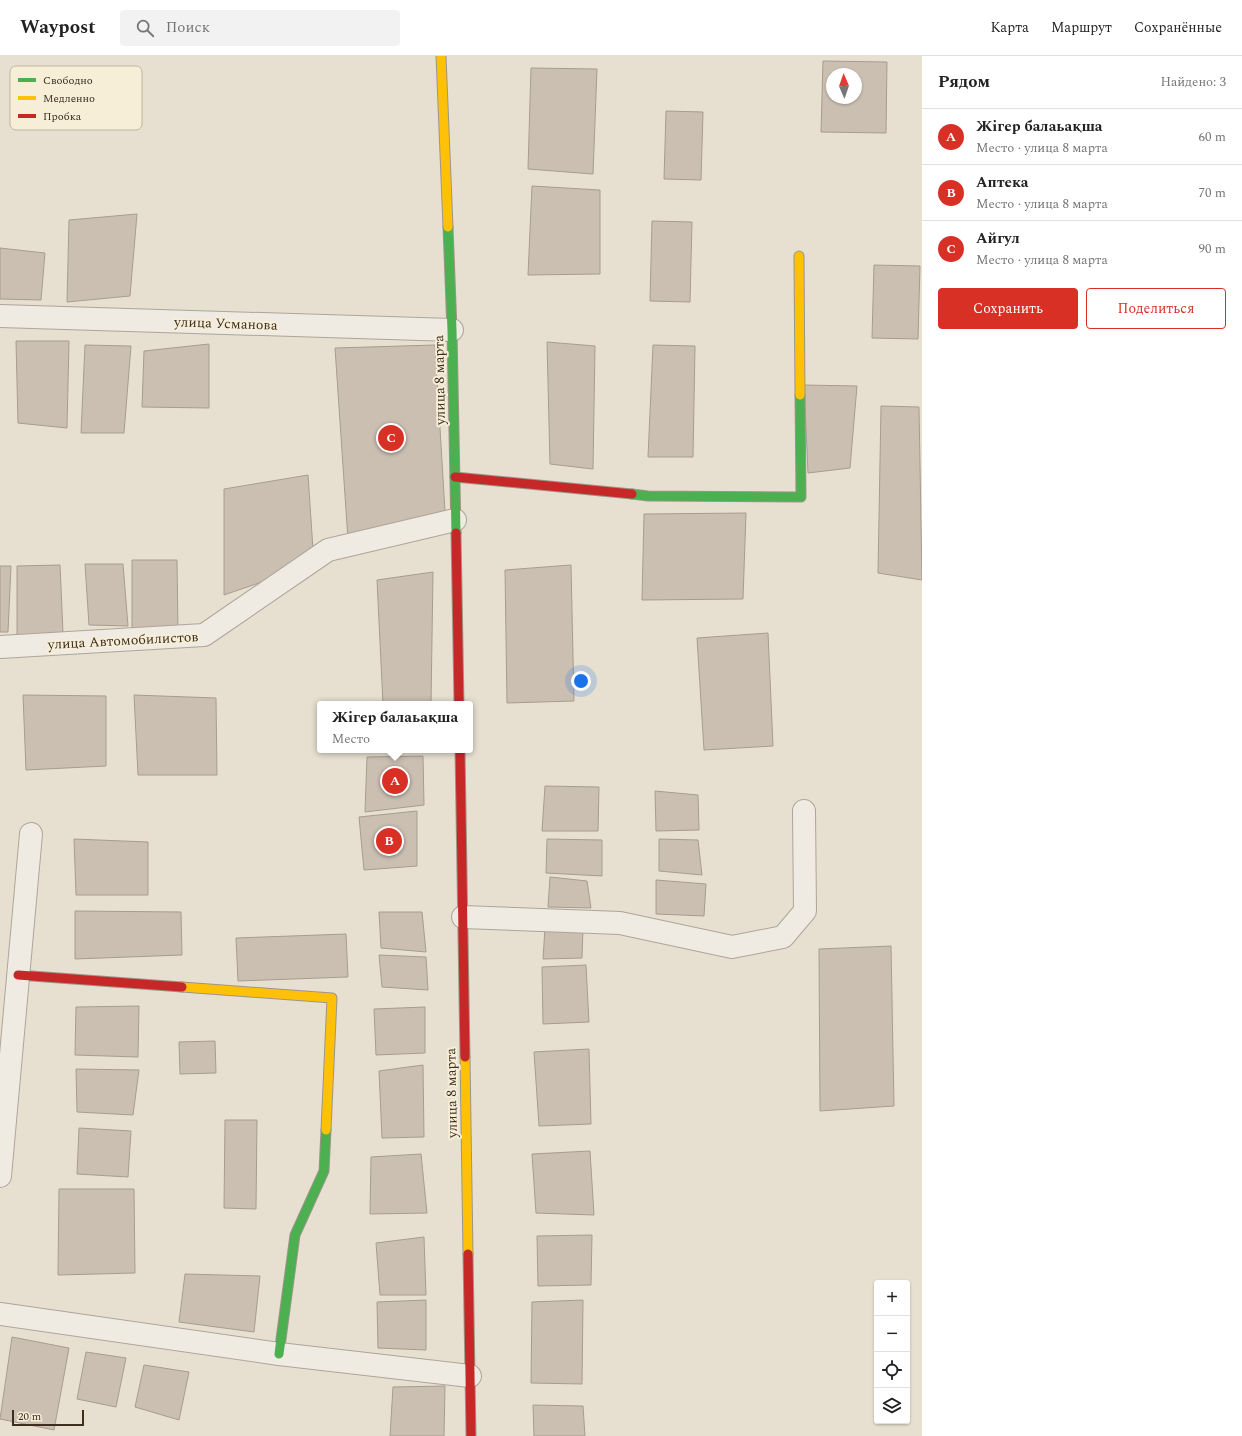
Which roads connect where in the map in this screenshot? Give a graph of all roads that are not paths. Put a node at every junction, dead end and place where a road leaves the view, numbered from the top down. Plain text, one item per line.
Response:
1 (441, 56) edge
2 (799, 256) dead end
3 (0, 316) edge
4 (452, 330) junction
5 (455, 477) junction
6 (455, 520) junction
7 (0, 647) edge
8 (459, 701) edge
9 (460, 753) edge
10 (804, 811) dead end
11 (31, 834) dead end
12 (462, 917) junction
13 (18, 975) junction
14 (7, 1032) edge
15 (0, 1176) edge
16 (0, 1314) edge
17 (279, 1354) junction
18 (470, 1376) junction
19 (471, 1436) edge

1 - 4 street, улица 8 марта
2 - 5 street
3 - 4 street, улица Усманова
4 - 5 street, улица 8 марта
5 - 6 street, улица 8 марта
6 - 7 street, улица Автомобилистов
6 - 8 street, улица 8 марта
9 - 12 street, улица 8 марта
10 - 12 street
11 - 13 street
12 - 18 street, улица 8 марта
13 - 14 street
13 - 17 street
14 - 15 street
16 - 17 street
17 - 18 street
18 - 19 street, улица 8 марта

